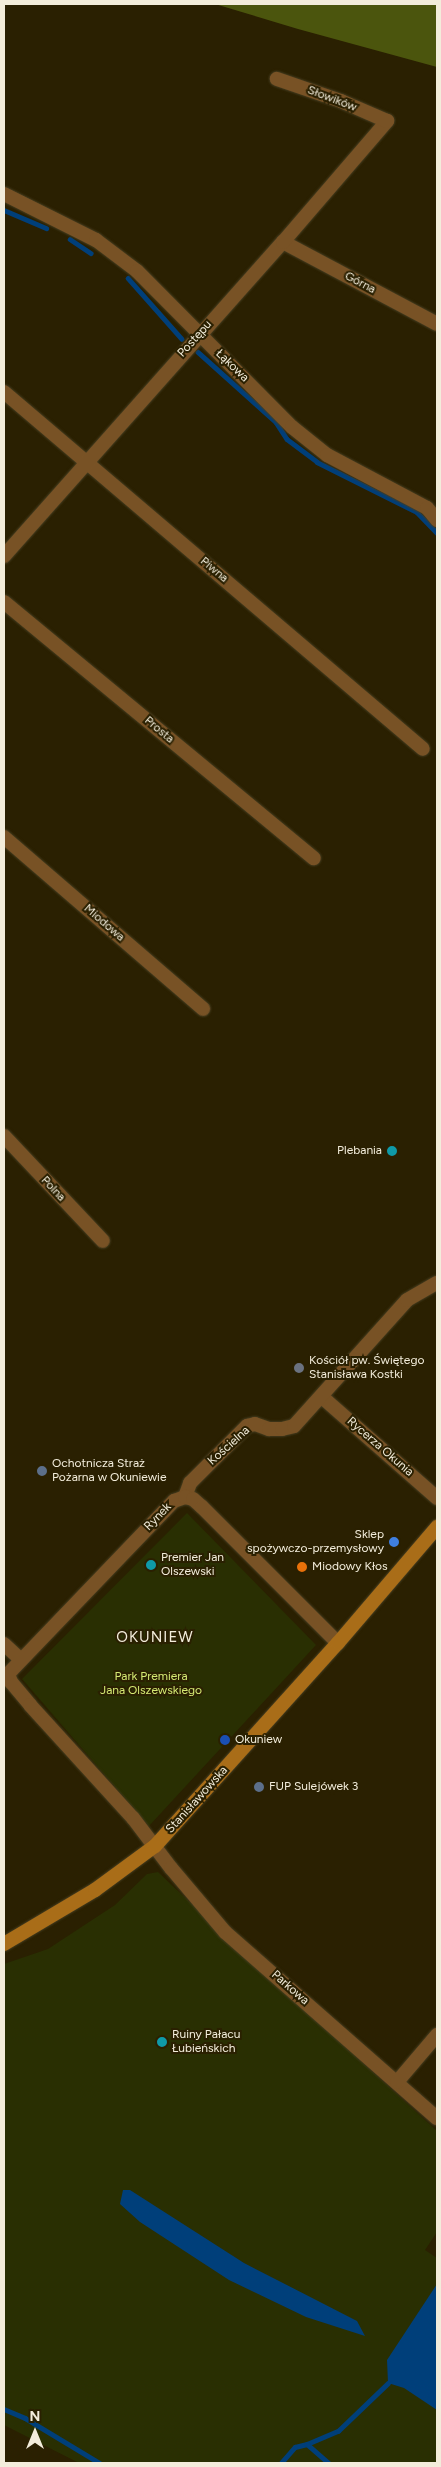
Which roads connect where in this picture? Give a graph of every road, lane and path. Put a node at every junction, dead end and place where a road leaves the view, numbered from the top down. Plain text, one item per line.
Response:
1 (277, 79) dead end
2 (387, 122) joint
3 (4, 194) edge
4 (283, 242) junction
5 (437, 324) edge
6 (199, 334) junction
7 (4, 392) edge
8 (86, 462) junction
9 (437, 520) edge
10 (4, 556) edge
11 (4, 602) edge
12 (423, 748) dead end
13 (4, 837) edge
14 (314, 858) dead end
15 (203, 1009) dead end
16 (4, 1136) edge
17 (103, 1241) dead end
18 (437, 1283) edge
19 (322, 1397) junction
20 (185, 1497) junction
21 (437, 1498) edge
22 (437, 1527) edge
23 (338, 1643) junction
24 (4, 1644) edge
25 (20, 1660) junction
26 (6, 1674) edge
27 (155, 1846) junction
28 (4, 1944) edge
29 (437, 2035) edge
30 (397, 2082) junction
31 (437, 2118) edge

1 - 2 street, Słowików
2 - 4 street, Postępu
3 - 6 street, Łąkowa
4 - 5 street, Górna
4 - 6 street, Postępu
6 - 8 street, Postępu
6 - 9 street, Łąkowa
7 - 8 street, Piwna
8 - 10 street, Postępu
8 - 12 street, Piwna
11 - 14 street, Prosta
13 - 15 street, Miodowa
16 - 17 street, Polna
18 - 19 street, Kościelna
19 - 20 street, Kościelna
19 - 21 street, Rycerza Okunia
20 - 23 street, Rynek
20 - 25 street, Rynek
22 - 23 main road, Stanisławowska
23 - 27 main road, Stanisławowska
24 - 25 street
25 - 26 street, Rynek
26 - 27 street, Rynek
27 - 28 main road, Stanisławowska
27 - 30 street, Parkowa
29 - 30 street
30 - 31 street, Parkowa

